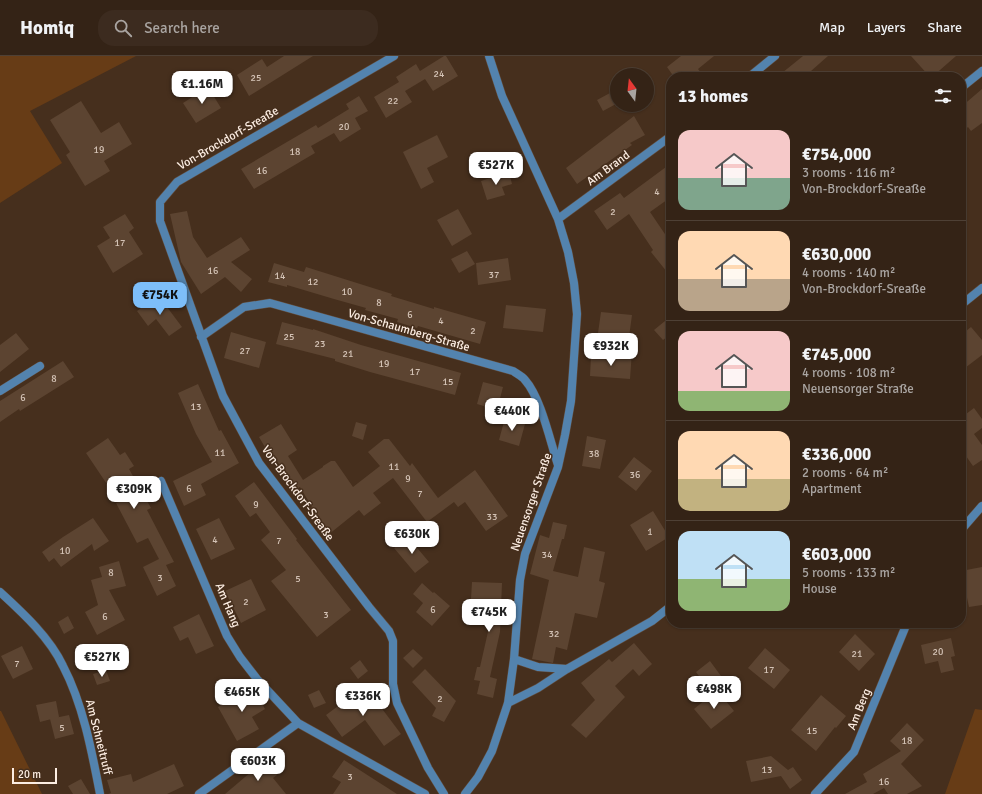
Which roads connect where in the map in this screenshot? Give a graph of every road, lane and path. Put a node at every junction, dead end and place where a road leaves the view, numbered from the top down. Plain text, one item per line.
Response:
1 (394, 56) edge
2 (489, 56) edge
3 (775, 56) edge
4 (982, 71) edge
5 (755, 72) edge
6 (966, 84) edge
7 (666, 140) edge
8 (558, 219) junction
9 (982, 288) edge
10 (966, 301) edge
11 (201, 337) junction
12 (40, 366) dead end
13 (0, 391) edge
14 (558, 467) junction
15 (161, 481) dead end
16 (982, 506) edge
17 (966, 524) edge
18 (0, 592) edge
19 (666, 610) edge
20 (905, 628) edge
21 (514, 659) junction
22 (567, 669) junction
23 (508, 703) junction
24 (298, 723) junction
25 (100, 794) edge
26 (199, 794) edge
27 (425, 794) edge
28 (444, 794) edge
29 (465, 794) edge
30 (816, 794) edge

1 - 11 street, Von-Brockdorf-Sreaße
2 - 8 street, Neuensorger Straße
3 - 5 street
4 - 6 street
7 - 8 street, Am Brand
8 - 14 street, Neuensorger Straße
9 - 10 street
11 - 14 street, Von-Schaumberg-Straße
11 - 28 street, Von-Brockdorf-Sreaße
12 - 13 street
14 - 21 street, Neuensorger Straße
15 - 24 street, Am Hang
16 - 17 street
18 - 25 street, Am Schneitruff
19 - 22 street
20 - 30 street, Am Berg
21 - 22 street
21 - 23 street, Neuensorger Straße
22 - 23 street
23 - 29 street, Neuensorger Straße
24 - 26 street
24 - 27 street, Am Hang

